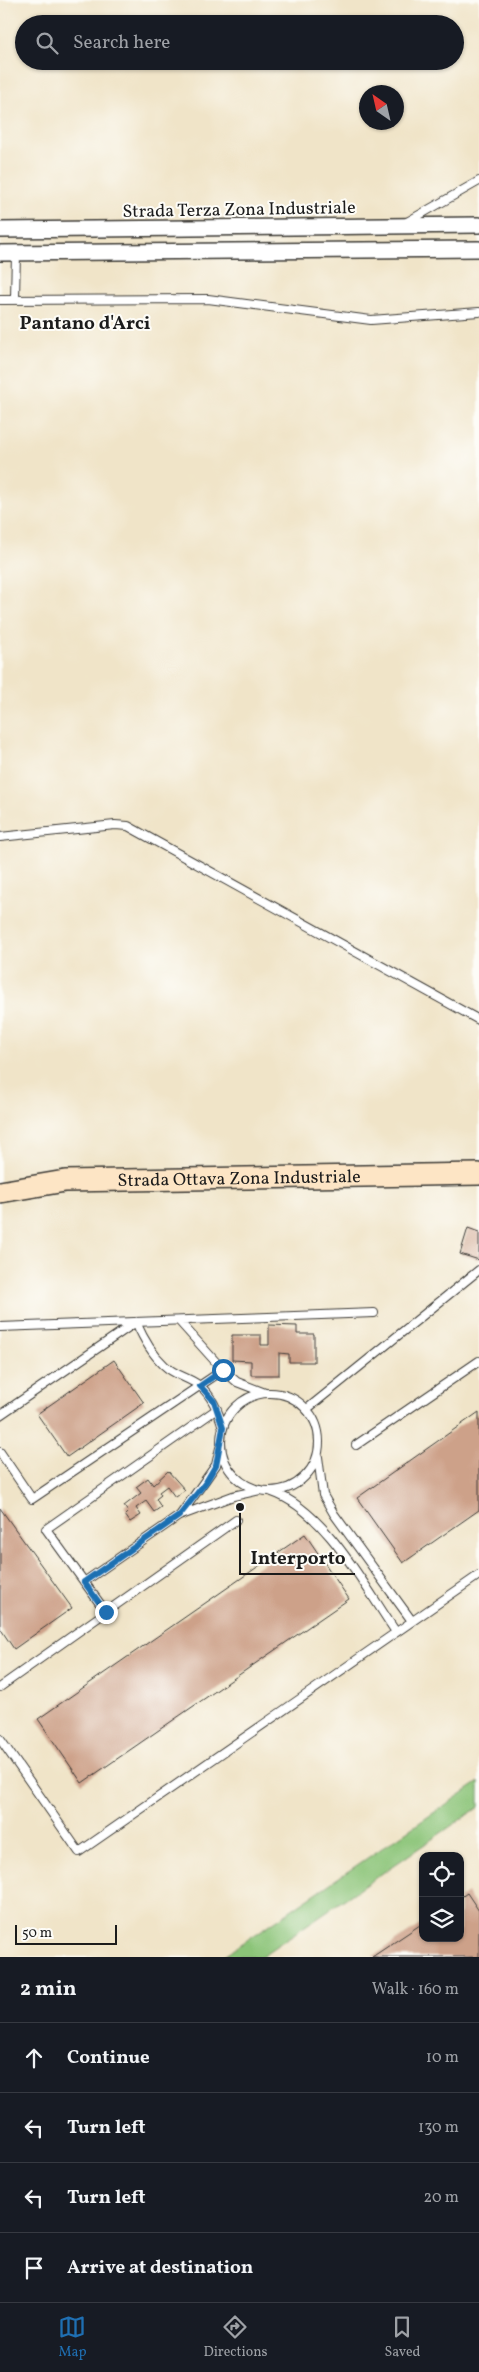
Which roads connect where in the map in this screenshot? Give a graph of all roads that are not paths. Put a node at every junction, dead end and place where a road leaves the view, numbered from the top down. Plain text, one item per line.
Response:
1 (479, 181) edge
2 (479, 225) edge
3 (401, 226) junction
4 (0, 230) edge
5 (479, 249) edge
6 (0, 253) edge
7 (16, 253) junction
8 (15, 298) junction
9 (0, 300) edge
10 (479, 312) edge
11 (0, 837) edge
12 (479, 1020) edge
13 (479, 1174) edge
14 (0, 1192) edge
15 (479, 1270) edge
16 (374, 1313) dead end
17 (179, 1320) junction
18 (136, 1322) junction
19 (0, 1327) edge
20 (479, 1361) edge
21 (223, 1370) junction
22 (200, 1386) junction
23 (265, 1393) junction
24 (307, 1408) junction
25 (217, 1409) junction
26 (0, 1415) edge
27 (223, 1428) junction
28 (221, 1443) junction
29 (356, 1445) dead end
30 (0, 1452) edge
31 (318, 1455) junction
32 (260, 1490) junction
33 (270, 1492) junction
34 (179, 1516) junction
35 (236, 1520) dead end
36 (479, 1575) edge
37 (84, 1582) junction
38 (106, 1612) junction
39 (412, 1622) junction
40 (396, 1632) junction
41 (0, 1687) edge
42 (0, 1739) edge

1 - 3 lane
2 - 3 street, Strada Terza Zona Industriale
3 - 4 street, Strada Terza Zona Industriale
5 - 7 street
6 - 7 street
7 - 8 lane
8 - 9 lane
8 - 10 lane
11 - 12 lane
13 - 14 main road, Strada Ottava Zona Industriale
15 - 24 lane
16 - 17 lane
17 - 18 lane
17 - 21 lane
18 - 19 lane
18 - 22 lane
18 - 26 lane
20 - 29 lane
21 - 22 lane
21 - 23 lane
22 - 25 lane
22 - 30 lane
23 - 24 lane
23 - 27 lane
24 - 31 lane
25 - 27 lane
25 - 37 lane
27 - 28 lane
28 - 32 lane
28 - 34 lane
31 - 33 lane
31 - 39 lane
32 - 33 lane
32 - 34 lane
33 - 40 lane
34 - 37 lane
35 - 38 lane
36 - 39 lane
37 - 38 lane
38 - 41 lane
39 - 40 lane
40 - 42 lane

